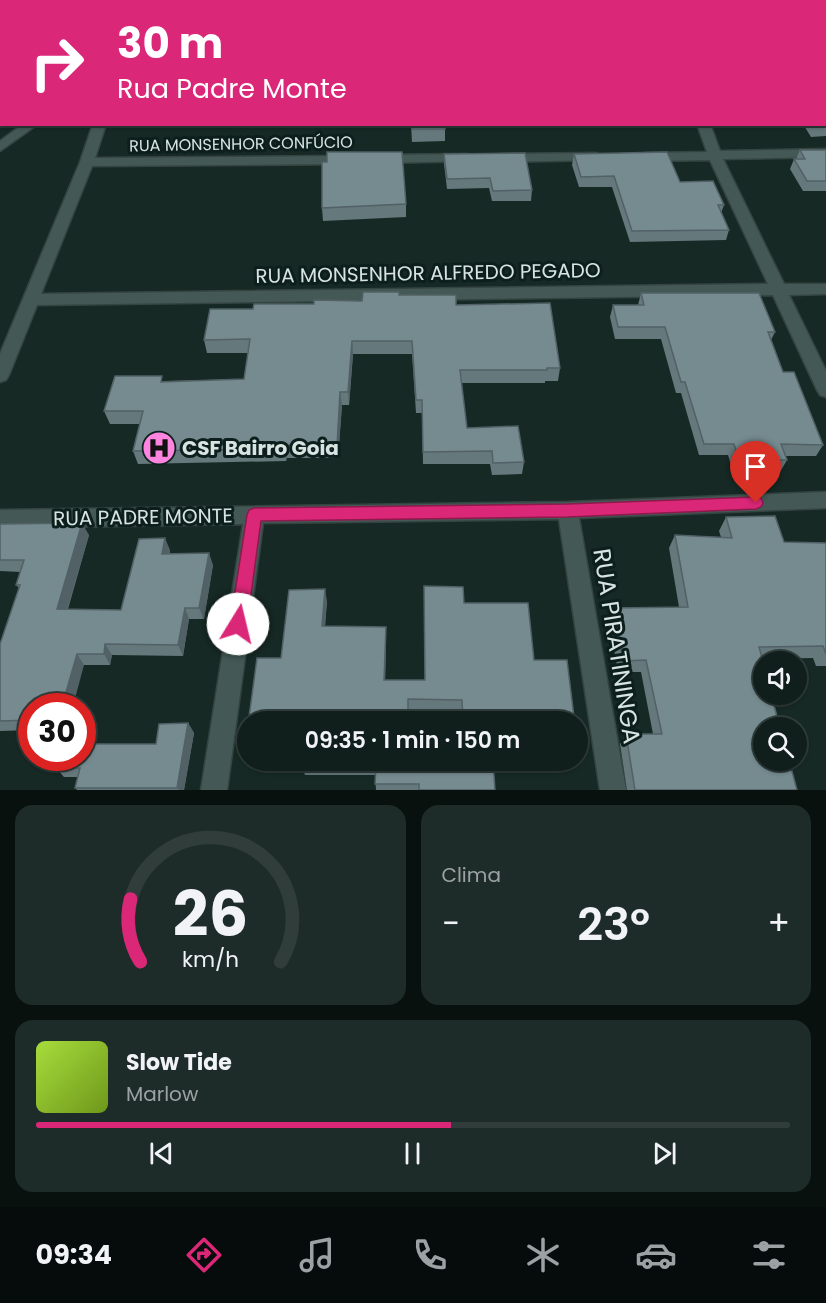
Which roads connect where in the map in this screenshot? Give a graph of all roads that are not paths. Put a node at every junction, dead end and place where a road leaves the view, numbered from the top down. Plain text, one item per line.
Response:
1 (29, 126) edge
2 (99, 126) edge
3 (704, 126) edge
4 (0, 147) edge
5 (826, 153) edge
6 (715, 156) junction
7 (608, 157) edge
8 (632, 157) edge
9 (87, 162) junction
10 (780, 289) junction
11 (826, 289) edge
12 (30, 300) junction
13 (0, 375) edge
14 (826, 390) edge
15 (826, 500) edge
16 (568, 510) junction
17 (254, 515) junction
18 (0, 519) edge
19 (214, 790) edge
20 (613, 790) edge

1 - 4 street
2 - 9 street
3 - 6 street
5 - 6 street
6 - 8 street
6 - 10 street
7 - 9 street, RUA MONSENHOR CONFÚCIO
9 - 12 street
10 - 11 street, RUA MONSENHOR ALFREDO PEGADO
10 - 12 street, RUA MONSENHOR ALFREDO PEGADO
10 - 14 street
12 - 13 street
15 - 16 street, RUA PADRE MONTE
16 - 17 street, RUA PADRE MONTE
16 - 20 street, RUA PIRATININGA
17 - 18 street, RUA PADRE MONTE
17 - 19 street

